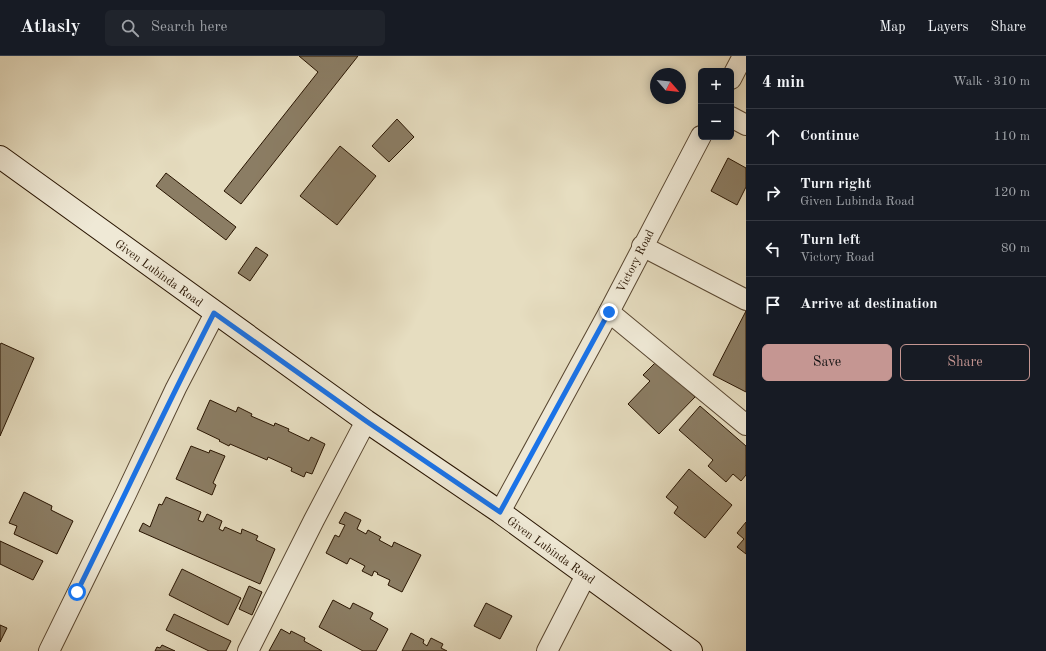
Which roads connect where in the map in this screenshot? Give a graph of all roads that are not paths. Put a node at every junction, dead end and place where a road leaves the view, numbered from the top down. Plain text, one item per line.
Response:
1 (743, 56) edge
2 (734, 73) edge
3 (734, 119) edge
4 (746, 125) edge
5 (699, 140) edge
6 (0, 158) edge
7 (642, 246) junction
8 (746, 300) edge
9 (609, 312) junction
10 (214, 313) junction
11 (366, 421) junction
12 (746, 425) edge
13 (500, 512) junction
14 (586, 575) junction
15 (49, 651) edge
16 (248, 651) edge
17 (548, 651) edge
18 (691, 651) edge

1 - 2 street
3 - 4 street
5 - 7 street, Victory Road
6 - 10 street, Given Lubinda Road
7 - 8 street
7 - 9 street, Victory Road
9 - 12 street
9 - 13 street, Victory Road
10 - 11 street, Given Lubinda Road
10 - 15 street
11 - 13 street, Given Lubinda Road
11 - 16 street
13 - 14 street, Given Lubinda Road
14 - 17 street
14 - 18 street, Given Lubinda Road

